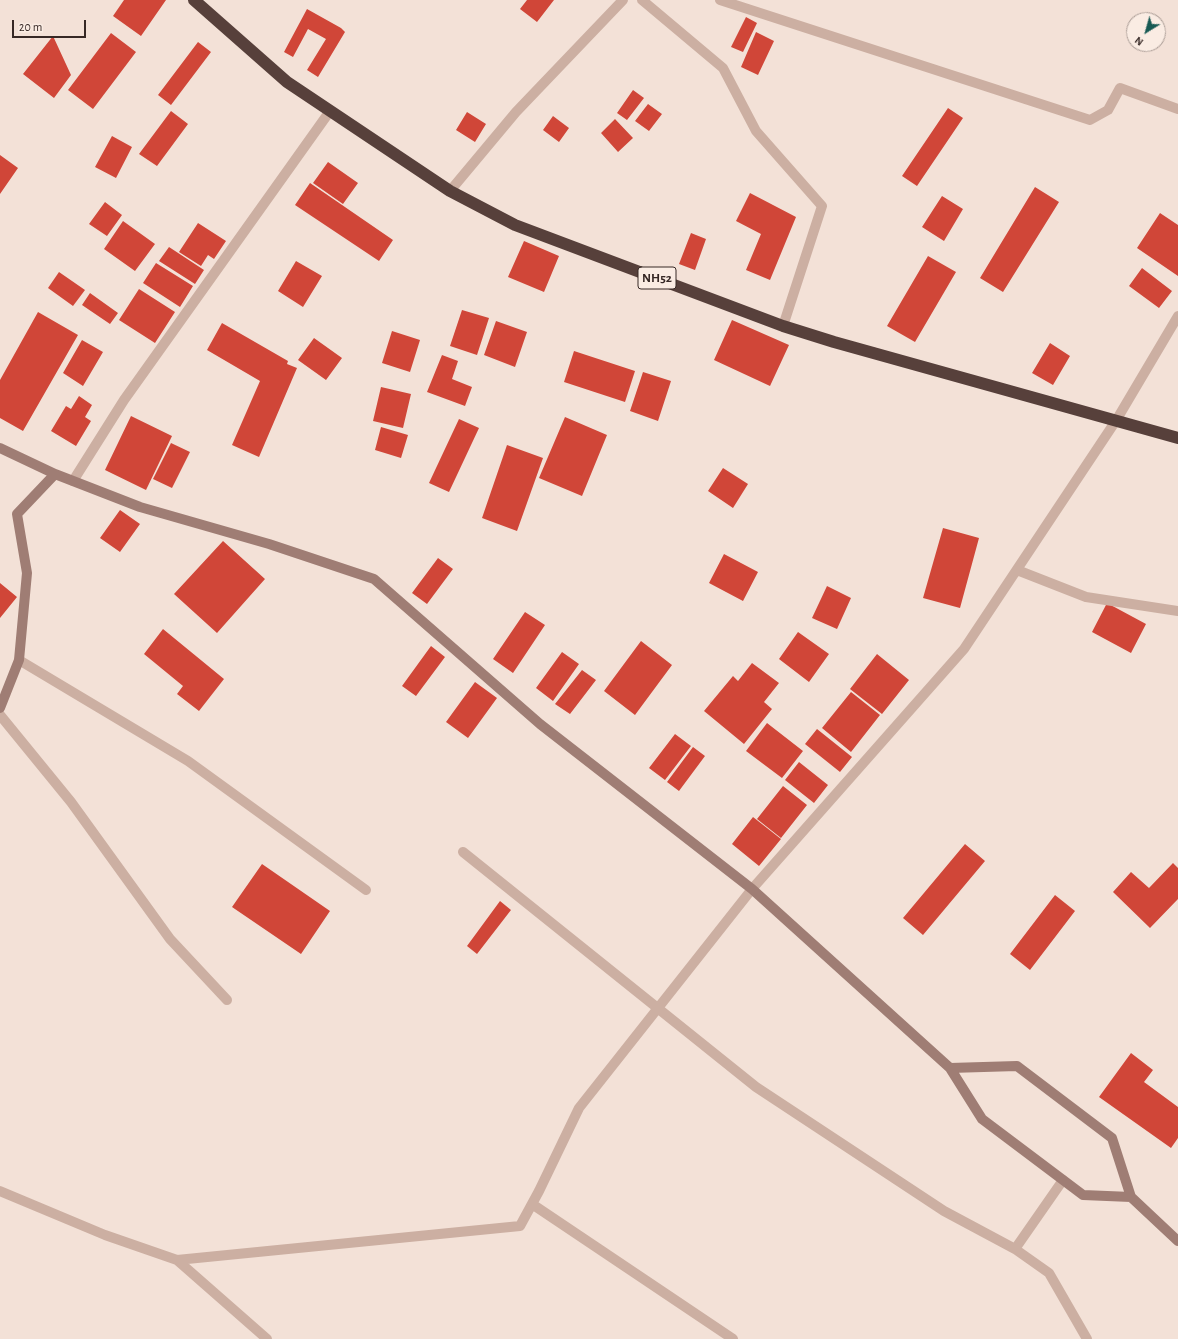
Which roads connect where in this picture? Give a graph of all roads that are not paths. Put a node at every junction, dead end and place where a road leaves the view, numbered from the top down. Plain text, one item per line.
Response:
1 (194, 0) edge
2 (623, 0) edge
3 (642, 0) edge
4 (720, 0) edge
5 (1178, 109) edge
6 (330, 111) junction
7 (450, 191) junction
8 (1178, 316) edge
9 (783, 326) junction
10 (1117, 420) junction
11 (1178, 438) edge
12 (0, 448) edge
13 (55, 474) junction
14 (73, 481) junction
15 (1017, 570) junction
16 (1178, 611) edge
17 (19, 660) junction
18 (0, 708) edge
19 (0, 715) edge
20 (463, 852) dead end
21 (752, 889) junction
22 (366, 890) dead end
23 (227, 1000) dead end
24 (658, 1008) junction
25 (950, 1068) junction
26 (1063, 1180) junction
27 (0, 1191) edge
28 (1131, 1197) junction
29 (532, 1204) junction
30 (1178, 1241) edge
31 (1015, 1249) junction
32 (177, 1260) junction
33 (267, 1339) edge
34 (733, 1339) edge
35 (1086, 1339) edge

1 - 6 highway, NH52
2 - 7 street
3 - 9 street
4 - 5 street
6 - 7 highway, NH52
6 - 14 street
7 - 9 highway, NH52
8 - 10 street
9 - 10 highway, NH52
10 - 11 highway, NH52
10 - 15 street
12 - 13 street
13 - 14 street
13 - 17 street
14 - 21 street
15 - 16 street
15 - 21 street
17 - 18 street
17 - 22 street
19 - 23 street
20 - 24 street
21 - 24 street
21 - 25 street
24 - 29 street
24 - 31 street
25 - 26 street
25 - 28 street
26 - 28 street
26 - 31 street
27 - 32 street
28 - 30 street
29 - 32 street
29 - 34 street
31 - 35 street
32 - 33 street

